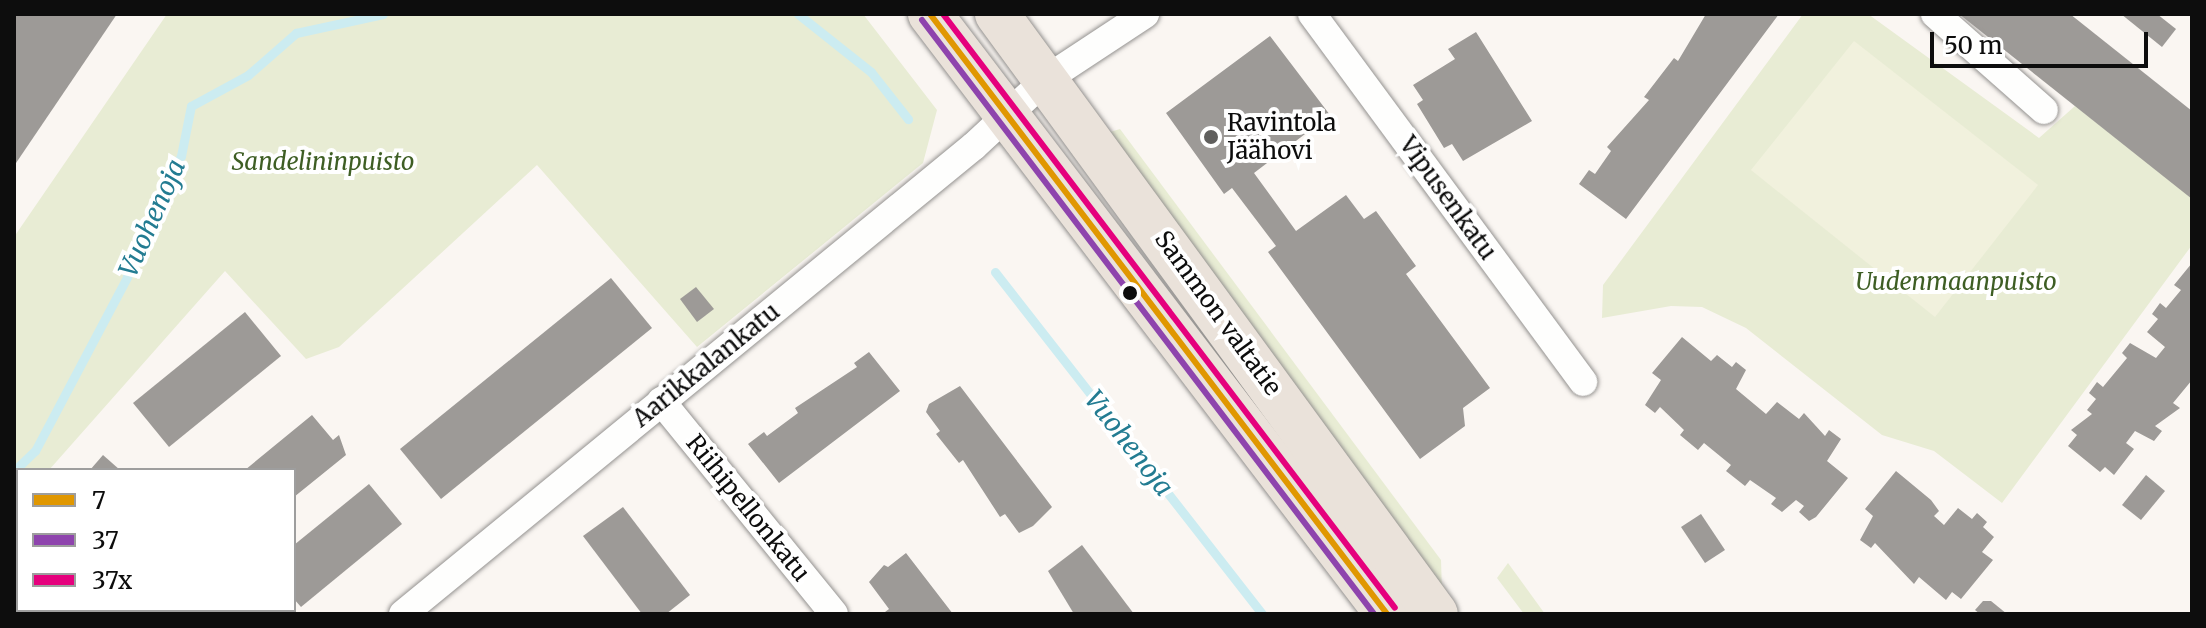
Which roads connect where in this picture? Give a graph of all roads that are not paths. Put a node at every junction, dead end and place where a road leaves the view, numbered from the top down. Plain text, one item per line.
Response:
1 (930, 14) edge
2 (997, 14) edge
3 (1145, 14) edge
4 (1312, 14) edge
5 (1935, 14) edge
6 (1045, 80) junction
7 (2044, 110) dead end
8 (1006, 113) junction
9 (1583, 382) dead end
10 (661, 401) junction
11 (403, 614) edge
12 (834, 614) edge
13 (1387, 614) edge
14 (1436, 614) edge

1 - 8 main road, Sammon valtatie
2 - 6 main road, Sammon valtatie
3 - 6 street, Aarikkalankatu
4 - 9 street, Vipusenkatu
5 - 7 street
6 - 8 street, Aarikkalankatu
6 - 14 main road, Sammon valtatie
8 - 10 street, Aarikkalankatu
8 - 13 main road, Sammon valtatie
10 - 11 street, Aarikkalankatu
10 - 12 street, Riihipellonkatu

